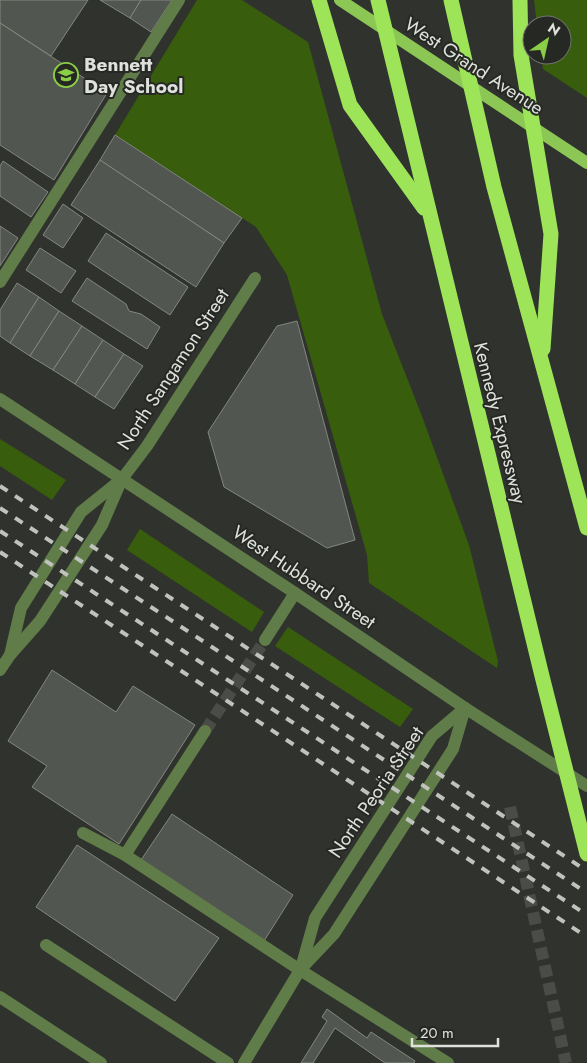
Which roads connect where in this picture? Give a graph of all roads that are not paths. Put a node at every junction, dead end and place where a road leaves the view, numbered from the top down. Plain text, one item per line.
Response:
1 (180, 0) edge
2 (319, 0) edge
3 (340, 0) edge
4 (378, 0) edge
5 (451, 0) edge
6 (520, 0) edge
7 (587, 163) edge
8 (429, 214) junction
9 (255, 278) dead end
10 (0, 282) edge
11 (542, 360) junction
12 (0, 399) edge
13 (122, 479) junction
14 (587, 528) edge
15 (295, 593) junction
16 (265, 640) tunnel mouth
17 (10, 654) junction
18 (0, 670) edge
19 (465, 708) junction
20 (205, 731) tunnel mouth
21 (587, 786) edge
22 (83, 833) dead end
23 (587, 854) edge
24 (125, 855) junction
25 (46, 945) dead end
26 (300, 970) junction
27 (0, 997) edge
28 (101, 1063) edge
29 (228, 1063) edge
30 (244, 1063) edge
31 (448, 1063) edge

1 - 10 street
2 - 8 highway
3 - 7 main road, West Grand Avenue
4 - 8 highway, Kennedy Expressway
5 - 11 highway
6 - 11 highway
8 - 23 highway, Kennedy Expressway
9 - 13 street, North Sangamon Street
11 - 14 highway
12 - 13 street, West Hubbard Street
13 - 15 street, West Hubbard Street
13 - 17 street, North Sangamon Street
13 - 17 street, North Sangamon Street
15 - 16 street
15 - 19 street, West Hubbard Street
17 - 18 street, North Sangamon Street
19 - 21 street, West Hubbard Street
19 - 26 street, North Peoria Street
19 - 26 street, North Peoria Street
20 - 24 street
22 - 24 street
24 - 26 street
25 - 29 street
26 - 30 street, North Peoria Street
26 - 31 street
27 - 28 street

